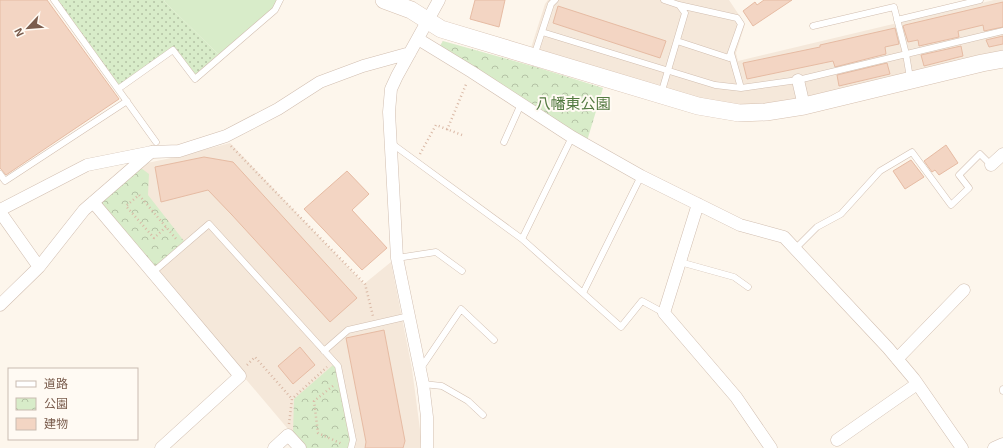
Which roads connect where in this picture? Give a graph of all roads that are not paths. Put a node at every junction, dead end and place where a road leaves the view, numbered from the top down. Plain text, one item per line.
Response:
1 (54, 0) edge
2 (280, 0) edge
3 (384, 0) edge
4 (439, 0) edge
5 (554, 0) edge
6 (664, 0) edge
7 (980, 0) edge
8 (679, 5) junction
9 (897, 20) junction
10 (427, 21) junction
11 (813, 26) dead end
12 (1003, 31) edge
13 (542, 32) junction
14 (418, 39) junction
15 (676, 41) junction
16 (410, 53) junction
17 (731, 53) junction
18 (906, 54) junction
19 (534, 57) junction
20 (1003, 59) edge
21 (668, 70) junction
22 (798, 80) junction
23 (911, 80) junction
24 (741, 88) junction
25 (118, 89) junction
26 (660, 96) junction
27 (127, 101) junction
28 (521, 104) junction
29 (804, 106) junction
30 (572, 137) junction
31 (504, 142) dead end
32 (391, 143) junction
33 (154, 147) junction
34 (1003, 154) edge
35 (991, 165) joint
36 (0, 174) edge
37 (641, 176) junction
38 (93, 202) junction
39 (698, 204) junction
40 (0, 211) edge
41 (522, 239) junction
42 (795, 249) junction
43 (397, 258) junction
44 (680, 262) junction
45 (39, 267) junction
46 (462, 271) dead end
47 (152, 272) junction
48 (748, 287) dead end
49 (964, 290) dead end
50 (583, 293) junction
51 (0, 305) edge
52 (664, 313) junction
53 (409, 316) junction
54 (494, 340) dead end
55 (324, 350) junction
56 (897, 359) junction
57 (420, 370) junction
58 (423, 384) junction
59 (917, 384) junction
60 (483, 415) dead end
61 (837, 440) dead end
62 (161, 448) edge
63 (274, 448) edge
64 (300, 448) edge
65 (351, 448) edge
66 (427, 448) edge
67 (771, 448) edge
68 (962, 448) edge

1 - 25 lane
2 - 25 lane
3 - 10 street
4 - 10 street
5 - 13 lane
6 - 8 lane
7 - 9 lane
8 - 15 lane
8 - 17 lane
9 - 11 lane
9 - 18 lane
10 - 14 street
10 - 19 street
12 - 18 lane
13 - 19 lane
13 - 21 lane
14 - 16 street
14 - 28 street
15 - 17 lane
15 - 21 lane
16 - 32 street
16 - 33 street
17 - 24 lane
18 - 22 lane
18 - 23 lane
19 - 26 street
20 - 23 street
21 - 24 lane
21 - 26 lane
22 - 24 lane
22 - 29 street
23 - 29 street
25 - 27 lane
26 - 29 street
27 - 33 lane
27 - 36 lane
28 - 30 street
28 - 31 lane
30 - 37 street
30 - 41 lane
32 - 41 lane
32 - 43 street
33 - 38 street
33 - 40 street
34 - 35 street
35 - 42 lane
37 - 39 street
37 - 50 lane
38 - 45 street
38 - 47 street
39 - 42 street
39 - 44 street
40 - 45 street
41 - 50 lane
42 - 56 street
43 - 46 lane
43 - 53 street
44 - 48 lane
44 - 52 street
45 - 51 street
47 - 55 lane
47 - 62 street
49 - 56 street
50 - 52 lane
52 - 67 street
53 - 55 lane
53 - 57 street
54 - 57 lane
55 - 65 lane
56 - 59 street
57 - 58 street
58 - 60 lane
58 - 66 street
59 - 61 street
59 - 68 street
63 - 64 street

